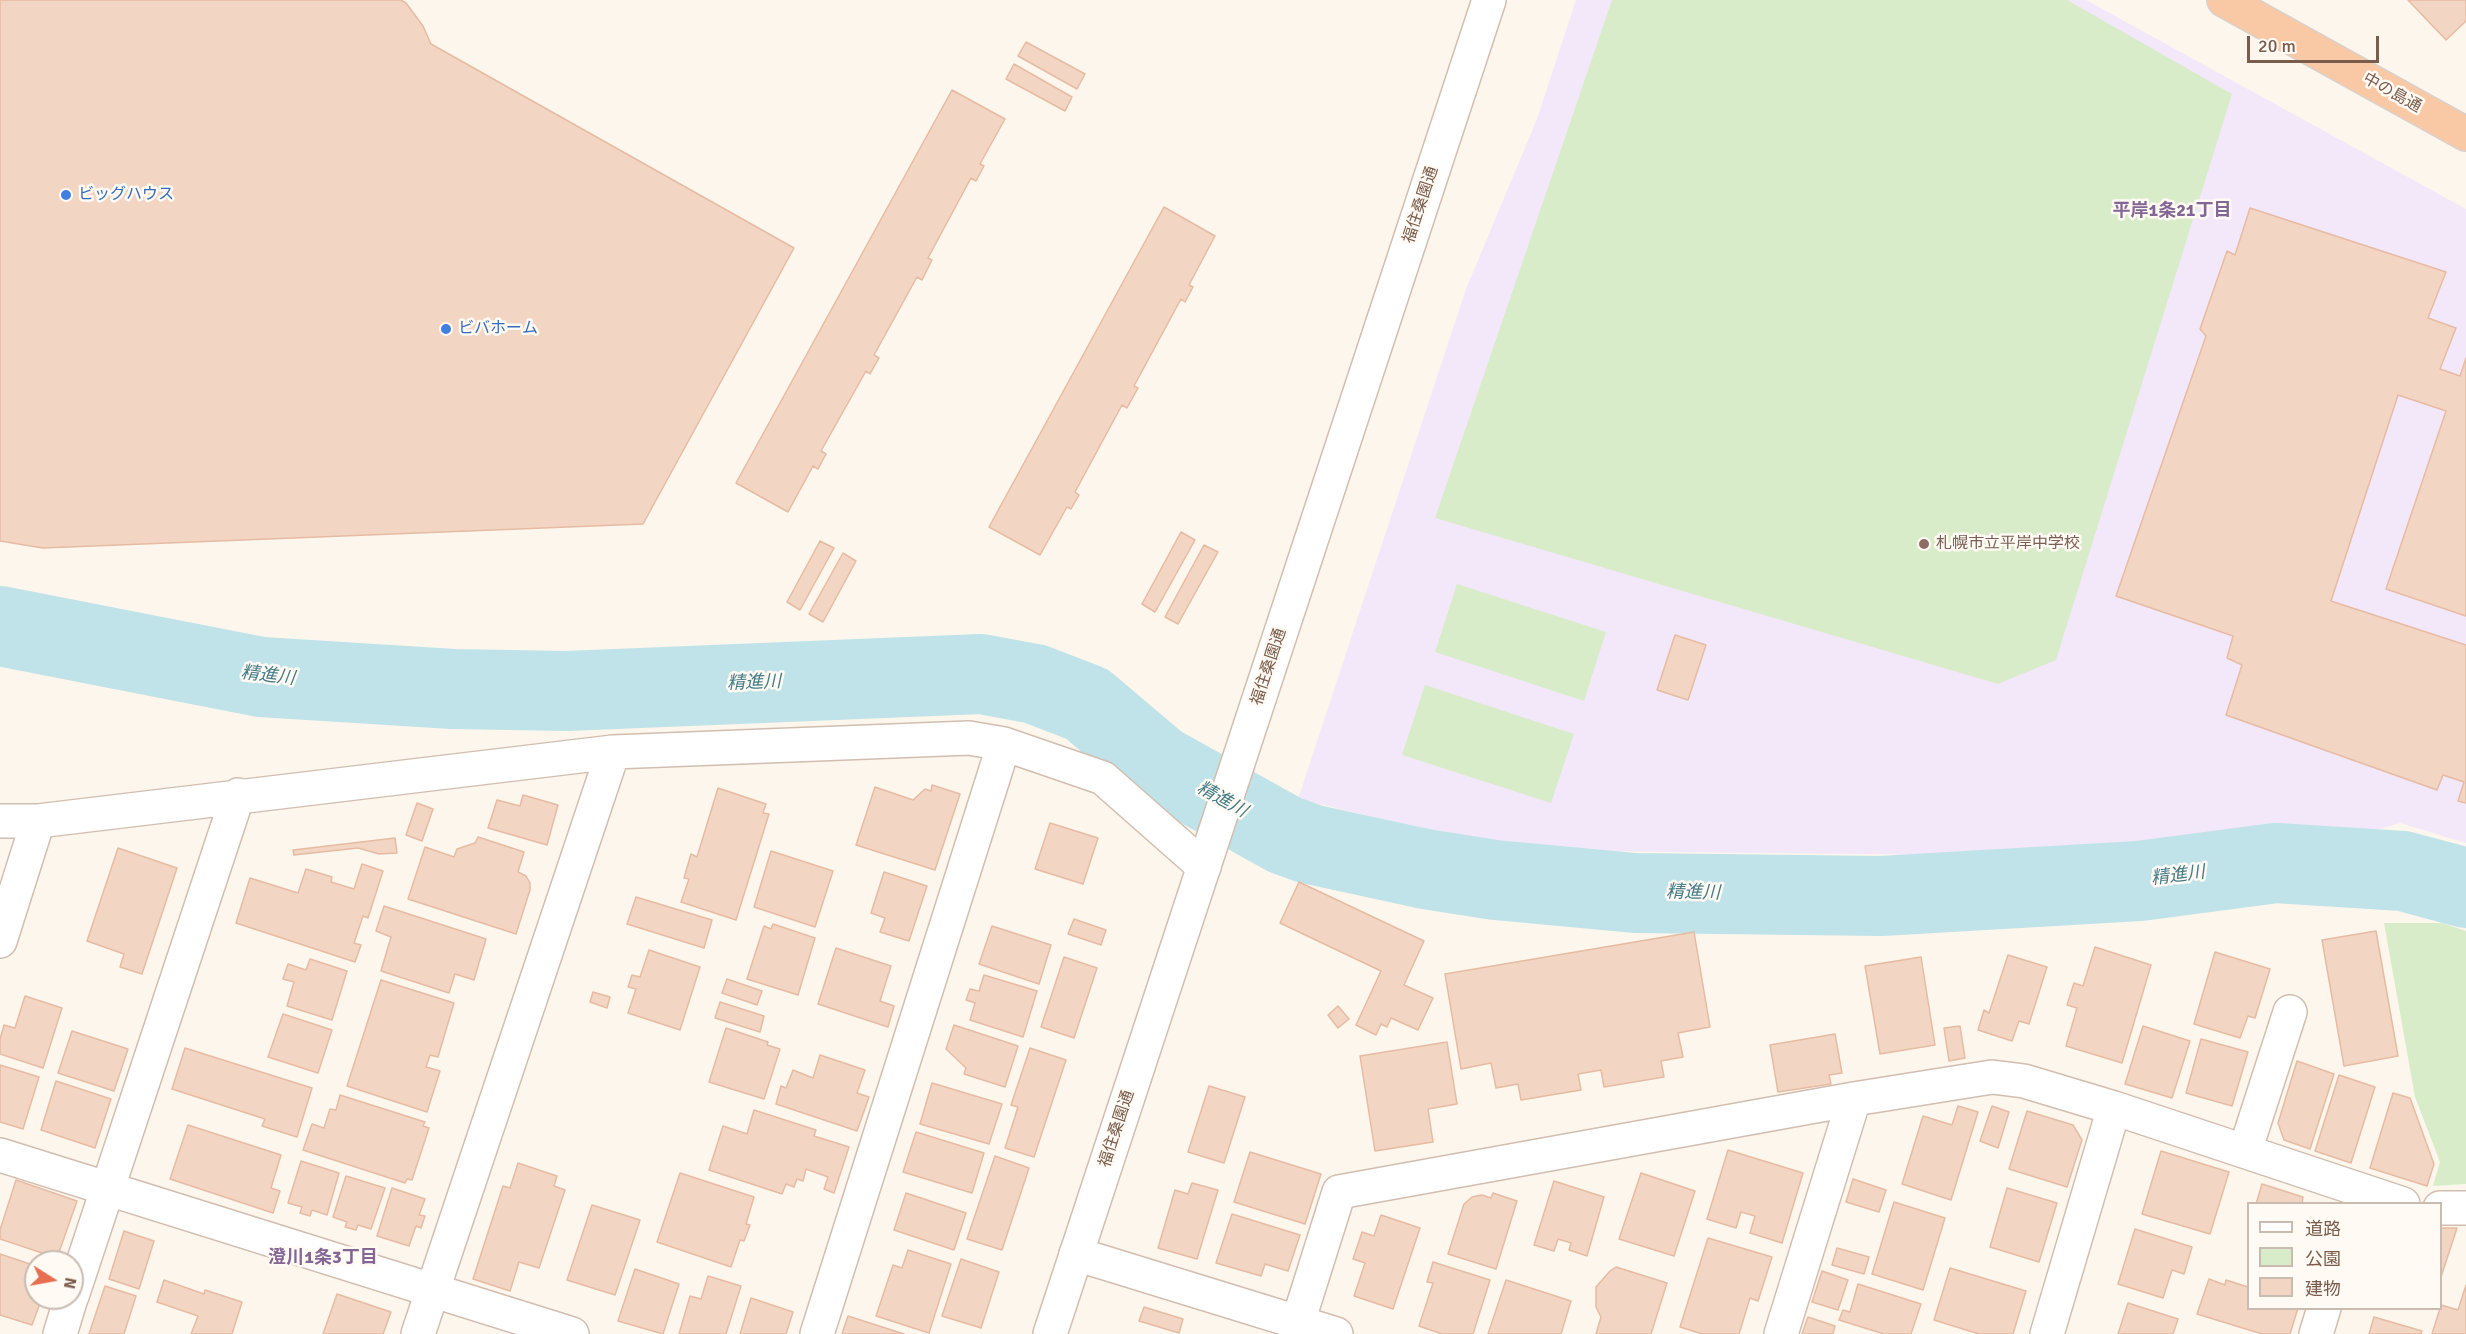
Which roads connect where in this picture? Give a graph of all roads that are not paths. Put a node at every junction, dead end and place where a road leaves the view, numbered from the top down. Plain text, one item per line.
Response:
1 (1489, 0) edge
2 (2224, 0) edge
3 (2466, 134) edge
4 (1004, 744) junction
5 (613, 752) junction
6 (238, 795) junction
7 (38, 821) junction
8 (0, 822) edge
9 (1204, 867) junction
10 (0, 941) edge
11 (2290, 1012) dead end
12 (1854, 1099) junction
13 (2114, 1108) junction
14 (2246, 1151) junction
15 (0, 1155) edge
16 (107, 1188) junction
17 (2358, 1196) edge
18 (2397, 1202) edge
19 (2442, 1208) edge
20 (2466, 1208) edge
21 (1076, 1254) junction
22 (84, 1260) edge
23 (433, 1289) junction
24 (68, 1310) edge
25 (2323, 1310) edge
26 (1298, 1322) junction
27 (60, 1334) edge
28 (418, 1334) edge
29 (572, 1334) edge
30 (817, 1334) edge
31 (1050, 1334) edge
32 (1336, 1334) edge
33 (1781, 1334) edge
34 (2047, 1334) edge
35 (2316, 1334) edge

1 - 9 street, 福住桑園通
2 - 3 highway, 中の島通
4 - 5 street
4 - 9 street
4 - 30 street
5 - 6 street
5 - 23 street
6 - 7 street
6 - 16 street
7 - 8 street
7 - 10 street
9 - 21 street, 福住桑園通
11 - 14 street
12 - 13 street
12 - 26 street
12 - 33 street
13 - 14 street
13 - 34 street
14 - 17 street
15 - 16 street
16 - 22 street
16 - 23 street
17 - 18 street
19 - 20 street
21 - 26 street
21 - 31 street, 福住桑園通
23 - 28 street
23 - 29 street
24 - 27 street
25 - 35 street
26 - 32 street

